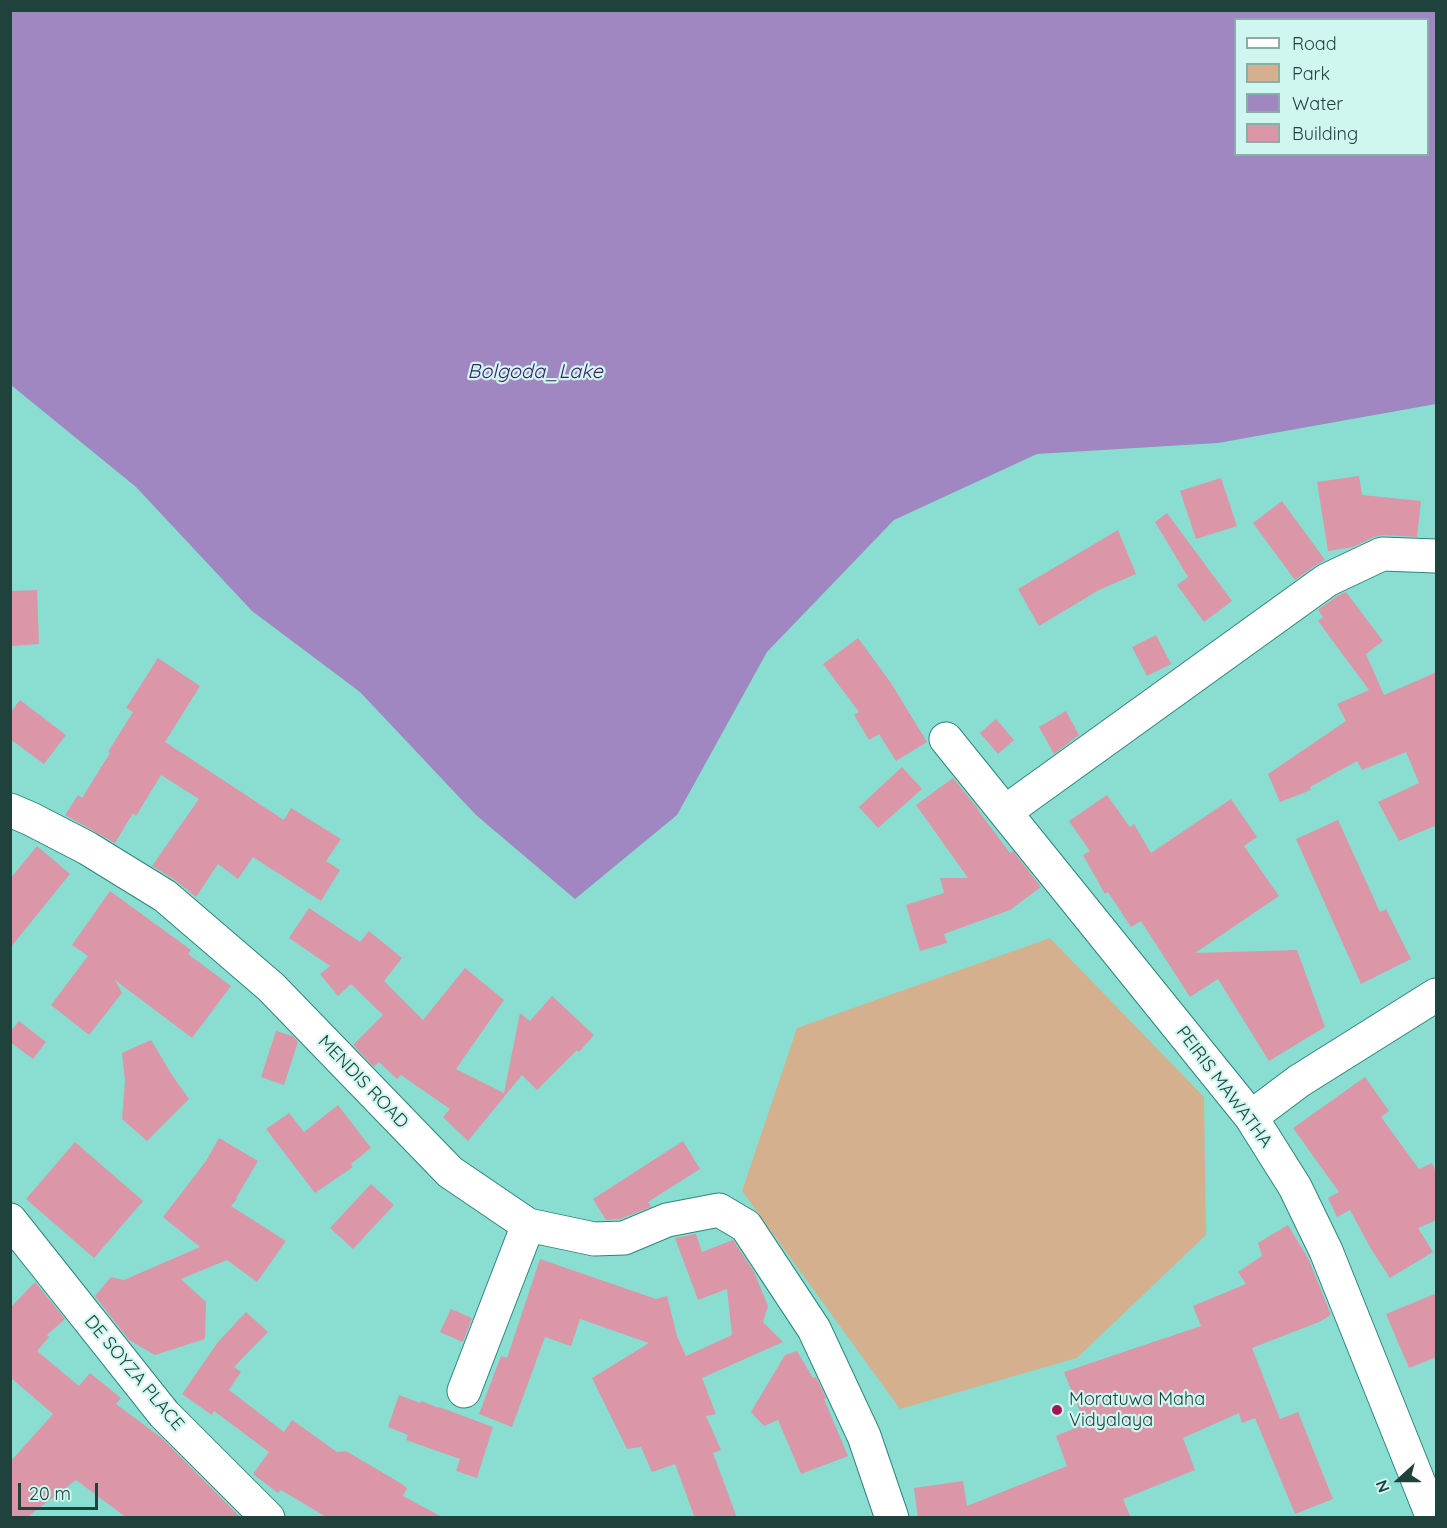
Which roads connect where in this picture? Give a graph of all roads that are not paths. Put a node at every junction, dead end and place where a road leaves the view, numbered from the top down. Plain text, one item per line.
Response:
1 (1437, 556) edge
2 (946, 739) dead end
3 (10, 810) edge
4 (1005, 812) junction
5 (1437, 995) edge
6 (1251, 1117) junction
7 (10, 1220) edge
8 (528, 1225) junction
9 (464, 1391) dead end
10 (268, 1518) edge
11 (892, 1518) edge
12 (1433, 1518) edge

1 - 4 street
2 - 4 street, PEIRIS MAWATHA
3 - 8 street, MENDIS ROAD
4 - 6 street, PEIRIS MAWATHA
5 - 6 street
6 - 12 street, PEIRIS MAWATHA
7 - 10 street, DE SOYZA PLACE
8 - 9 street
8 - 11 street, MENDIS ROAD

